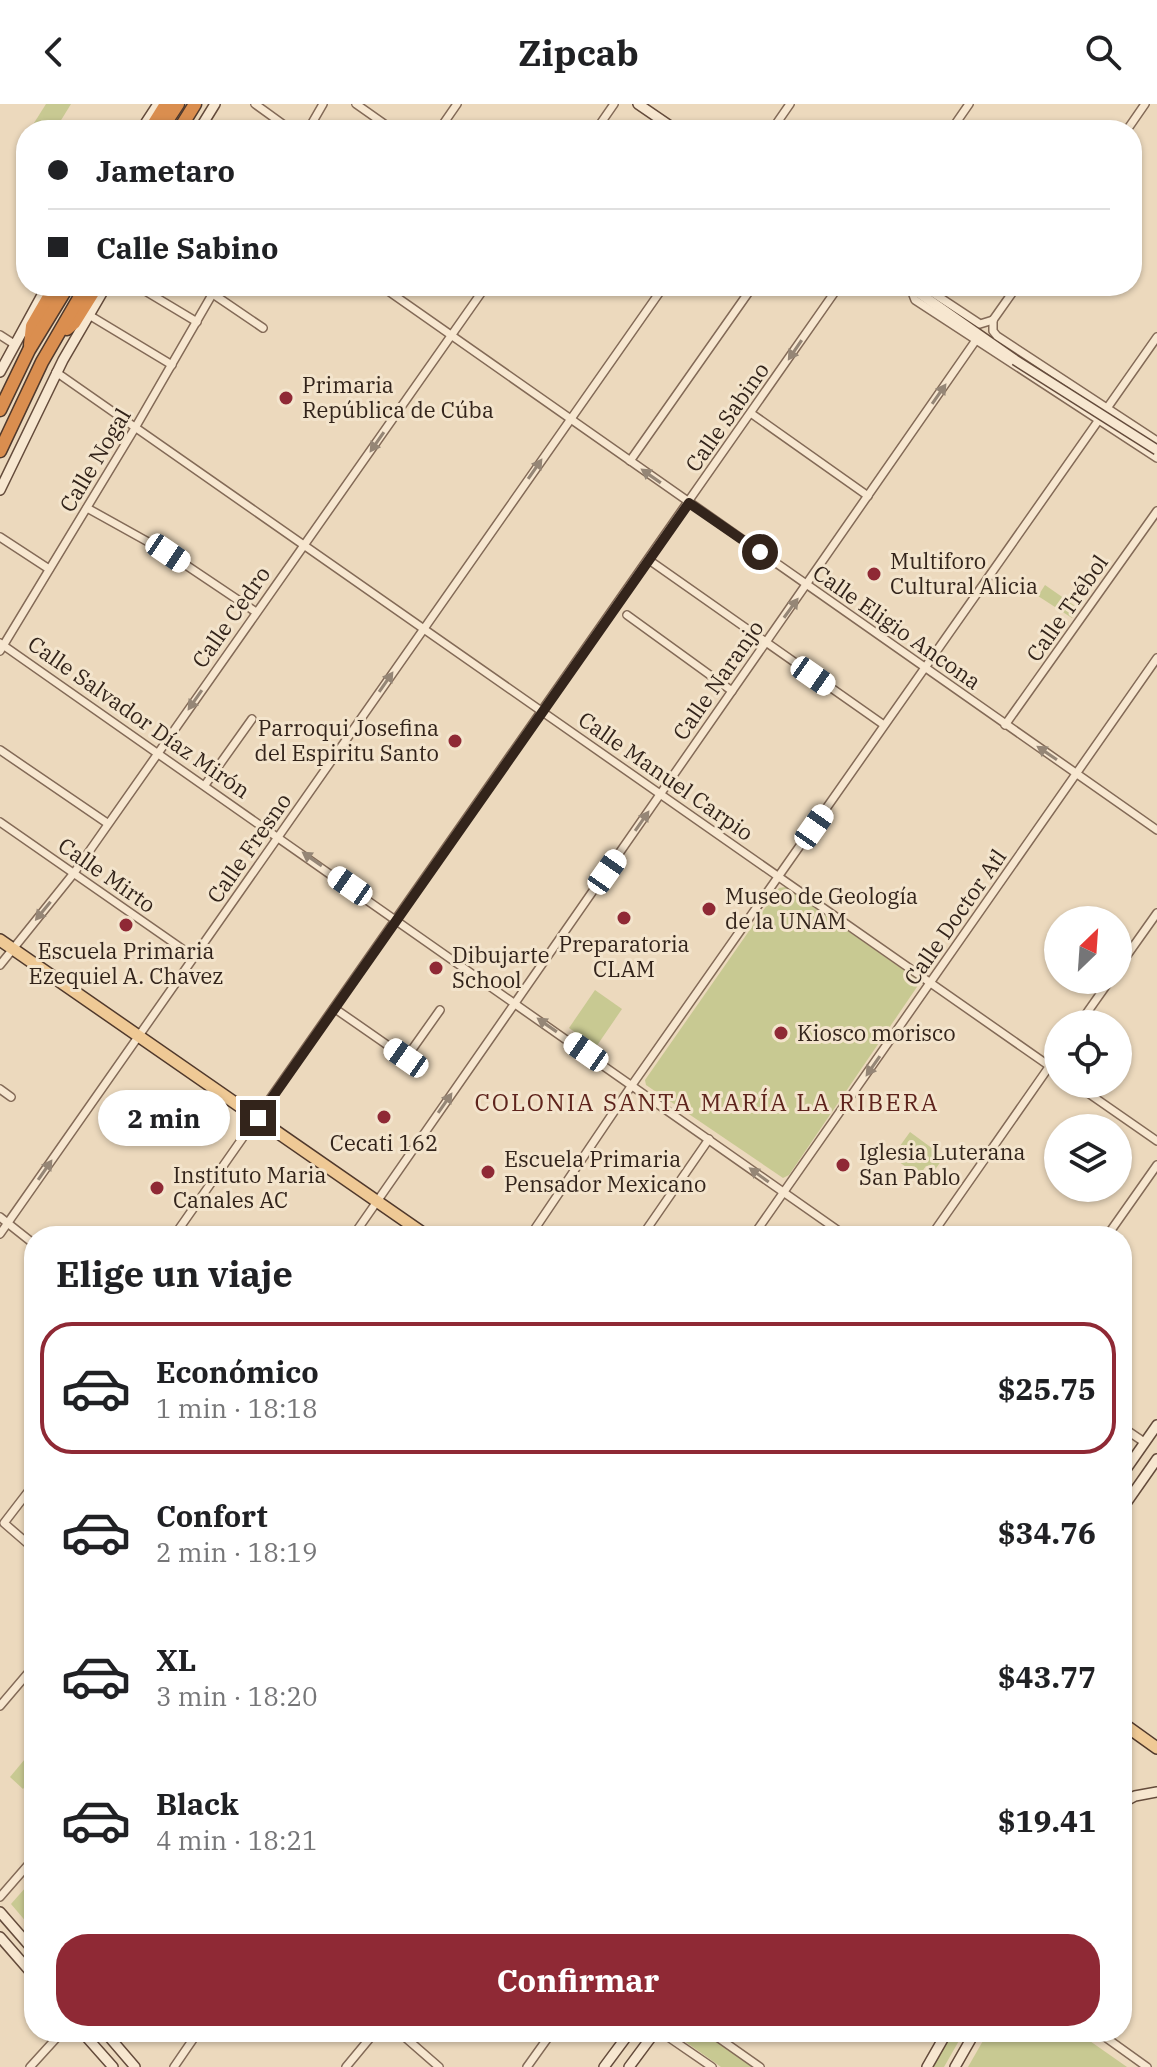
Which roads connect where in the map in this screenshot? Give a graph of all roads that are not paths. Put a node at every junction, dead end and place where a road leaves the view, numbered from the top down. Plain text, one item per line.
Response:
1 (255, 104) edge
2 (356, 104) edge
3 (638, 104) edge
4 (277, 120) edge
5 (378, 120) edge
6 (661, 120) edge
7 (41, 296) edge
8 (49, 296) edge
9 (62, 296) edge
10 (80, 296) edge
11 (91, 296) edge
12 (100, 296) edge
13 (154, 296) edge
14 (212, 296) edge
15 (223, 296) edge
16 (395, 296) edge
17 (479, 296) edge
18 (657, 296) edge
19 (746, 296) edge
20 (832, 296) edge
21 (913, 296) edge
22 (923, 296) edge
23 (938, 296) edge
24 (1010, 296) edge
25 (89, 315) junction
26 (993, 320) junction
27 (197, 322) junction
28 (263, 328) dead end
29 (0, 335) edge
30 (452, 336) junction
31 (1157, 337) edge
32 (976, 340) junction
33 (53, 342) junction
34 (14, 344) junction
35 (29, 350) junction
36 (172, 365) junction
37 (0, 372) edge
38 (56, 372) junction
39 (1107, 408) junction
40 (0, 410) edge
41 (752, 414) junction
42 (570, 419) junction
43 (1098, 420) junction
44 (135, 428) junction
45 (1157, 441) edge
46 (1157, 450) edge
47 (0, 451) edge
48 (1157, 458) edge
49 (630, 461) junction
50 (0, 490) edge
51 (868, 496) junction
52 (689, 503) junction
53 (87, 508) junction
54 (1157, 511) edge
55 (0, 537) edge
56 (304, 546) junction
57 (649, 560) junction
58 (49, 569) junction
59 (807, 585) junction
60 (256, 612) junction
61 (627, 615) dead end
62 (424, 628) junction
63 (766, 642) junction
64 (1, 646) edge
65 (1157, 658) edge
66 (925, 669) junction
67 (732, 691) junction
68 (543, 712) junction
69 (252, 719) dead end
70 (884, 725) junction
71 (1005, 725) junction
72 (0, 750) edge
73 (157, 753) junction
74 (1076, 773) junction
75 (205, 785) junction
76 (662, 793) junction
77 (0, 822) edge
78 (107, 823) junction
79 (1157, 830) edge
80 (279, 837) junction
81 (74, 873) junction
82 (779, 877) junction
83 (1157, 913) edge
84 (397, 919) junction
85 (0, 940) edge
86 (1132, 948) edge
87 (13, 949) junction
88 (194, 957) junction
89 (0, 965) edge
90 (930, 985) junction
91 (516, 1003) junction
92 (334, 1008) junction
93 (440, 1010) dead end
94 (138, 1036) junction
95 (406, 1058) junction
96 (1044, 1062) edge
97 (416, 1065) dead end
98 (1044, 1075) edge
99 (632, 1085) junction
100 (0, 1089) edge
101 (11, 1097) dead end
102 (1095, 1098) edge
103 (258, 1118) junction
104 (709, 1139) junction
105 (1157, 1141) edge
106 (1157, 1165) edge
107 (784, 1193) junction
108 (376, 1202) junction
109 (0, 1217) edge
110 (8, 1223) junction
111 (181, 1226) edge
112 (360, 1226) edge
113 (412, 1226) edge
114 (537, 1226) edge
115 (649, 1226) edge
116 (760, 1226) edge
117 (832, 1226) edge
118 (938, 1226) edge
119 (1114, 1226) edge
120 (0, 1234) edge
121 (24, 1236) edge
122 (1157, 1425) edge
123 (1132, 1434) edge
124 (1144, 1442) junction
125 (1157, 1459) edge
126 (1132, 1460) edge
127 (1132, 1495) edge
128 (24, 1497) edge
129 (24, 1540) edge
130 (24, 1678) edge
131 (0, 1706) edge
132 (1132, 1730) edge
133 (1157, 1748) edge
134 (1157, 1792) edge
135 (1132, 1798) edge
136 (24, 1869) edge
137 (0, 1897) edge
138 (0, 1912) edge
139 (0, 1937) edge
140 (24, 1940) edge
141 (24, 1965) edge
142 (53, 2042) edge
143 (91, 2042) edge
144 (114, 2042) edge
145 (191, 2042) edge
146 (367, 2042) edge
147 (410, 2042) edge
148 (545, 2042) edge
149 (623, 2042) edge
150 (650, 2042) edge
151 (673, 2042) edge
152 (724, 2042) edge
153 (941, 2042) edge
154 (969, 2042) edge
155 (1112, 2042) edge
156 (30, 2067) edge
157 (113, 2067) edge
158 (135, 2067) edge
159 (174, 2067) edge
160 (346, 2067) edge
161 (439, 2067) edge
162 (527, 2067) edge
163 (604, 2067) edge
164 (629, 2067) edge
165 (712, 2067) edge
166 (760, 2067) edge
167 (927, 2067) edge
168 (955, 2067) edge
169 (1147, 2067) edge

1 - 4 street
2 - 5 street
3 - 6 main road
7 - 34 main road
8 - 35 highway
9 - 35 highway
10 - 33 highway
11 - 33 highway
12 - 25 main road
13 - 27 street
14 - 27 street, Calle Nogal
15 - 28 street
16 - 30 street, Calle Eligio Ancona
17 - 30 street, Calle Cedro
18 - 42 street, Calle Fresno
19 - 49 street
20 -> 41 street, Calle Sabino
21 - 32 street
22 - 46 main road, bridge
23 - 26 street
24 - 26 street
25 - 36 street
25 - 38 main road
26 - 39 street
27 - 36 street, Calle Nogal
29 - 34 street
30 - 42 street, Calle Eligio Ancona
30 -> 56 street, Calle Cedro
31 - 39 street
32 - 43 street
51 -> 32 street, Calle Naranjo
33 - 47 highway
34 - 37 main road
35 - 40 highway
36 - 44 street, Calle Nogal
38 - 44 street, Calle Manuel Carpio
38 - 50 main road
39 - 43 street
39 - 45 street
41 - 51 street
41 - 52 street, Calle Sabino
42 - 49 street, Calle Eligio Ancona
62 -> 42 street, Calle Fresno
43 - 48 street
43 - 66 street
44 - 53 street, Calle Nogal
44 - 56 street, Calle Manuel Carpio
52 -> 49 street, Calle Eligio Ancona
51 - 59 street, Calle Naranjo
52 - 57 street, Calle Sabino
52 - 59 street, Calle Eligio Ancona
53 - 58 street, Calle Nogal
53 - 60 street
54 - 71 street, Calle Trébol
55 - 58 street
56 - 60 street, Calle Cedro
56 - 62 street, Calle Manuel Carpio
57 - 63 street
57 - 68 street, Calle Sabino
58 - 64 street, Calle Nogal
63 -> 59 street, Calle Naranjo
59 - 66 street, Calle Eligio Ancona
60 -> 73 street, Calle Cedro
61 - 67 street
62 - 68 street, Calle Manuel Carpio
80 -> 62 street, Calle Fresno
63 - 67 street, Calle Naranjo
63 - 70 street
64 - 73 street, Calle Salvador Díaz Mirón
65 - 74 street, Calle Doctor Atl
66 - 70 street
66 - 71 street, Calle Eligio Ancona
67 - 76 street, Calle Naranjo
68 - 76 street, Calle Manuel Carpio
68 - 84 street, Calle Sabino
69 - 75 street
70 - 82 street
74 -> 71 street, Calle Eligio Ancona
72 - 78 street
73 - 75 street, Calle Salvador Díaz Mirón
73 - 78 street, Calle Cedro
74 - 79 street, Calle Eligio Ancona
74 - 90 street, Calle Doctor Atl
75 - 80 street, Calle Salvador Díaz Mirón
76 - 82 street, Calle Manuel Carpio
91 -> 76 street, Calle Naranjo
77 - 81 street, Calle Mirto
78 - 81 street, Calle Cedro
84 -> 80 street, Calle Salvador Díaz Mirón
80 - 88 street, Calle Fresno
81 -> 87 street, Calle Cedro
81 - 88 street, Calle Mirto
82 - 90 street, Calle Manuel Carpio
82 - 99 street
83 - 86 street
84 - 91 street, Calle Salvador Díaz Mirón
84 - 92 street, Calle Sabino
85 - 87 main road
87 - 89 street, Calle Cedro
87 - 94 main road
88 - 94 street, Calle Fresno
90 - 96 street, Calle Manuel Carpio
90 -> 107 street, Calle Doctor Atl
99 -> 91 street, Calle Salvador Díaz Mirón
108 -> 91 street, Calle Naranjo
92 - 95 street
92 - 103 street, Calle Sabino
93 - 95 street
94 - 103 main road
110 -> 94 street, Calle Fresno
95 - 97 street
98 - 118 street
99 - 104 street, Calle Salvador Díaz Mirón
99 - 114 street
100 - 101 street
102 - 105 street
103 - 108 main road
103 - 111 street, Calle Sabino
107 -> 104 street, Calle Salvador Díaz Mirón
104 - 115 street
106 - 119 street
107 - 116 street, Calle Doctor Atl
107 - 117 street, Calle Salvador Díaz Mirón
108 - 112 street, Calle Naranjo
108 - 113 main road
109 - 110 street
110 - 120 street, Calle Fresno
110 - 121 street
122 - 124 main road
123 - 124 street
124 - 126 main road
125 - 127 main road
128 - 129 street
130 - 131 street
132 - 133 main road
134 - 135 main road
136 - 137 street
138 - 140 main road
139 - 141 main road
142 - 156 street
143 - 157 main road
144 - 158 main road
145 - 159 street
146 - 160 street
147 - 161 street
148 - 162 street
149 - 163 main road
150 - 164 main road
151 - 165 street
152 - 166 street
153 - 167 main road
154 - 168 main road
155 - 169 street

